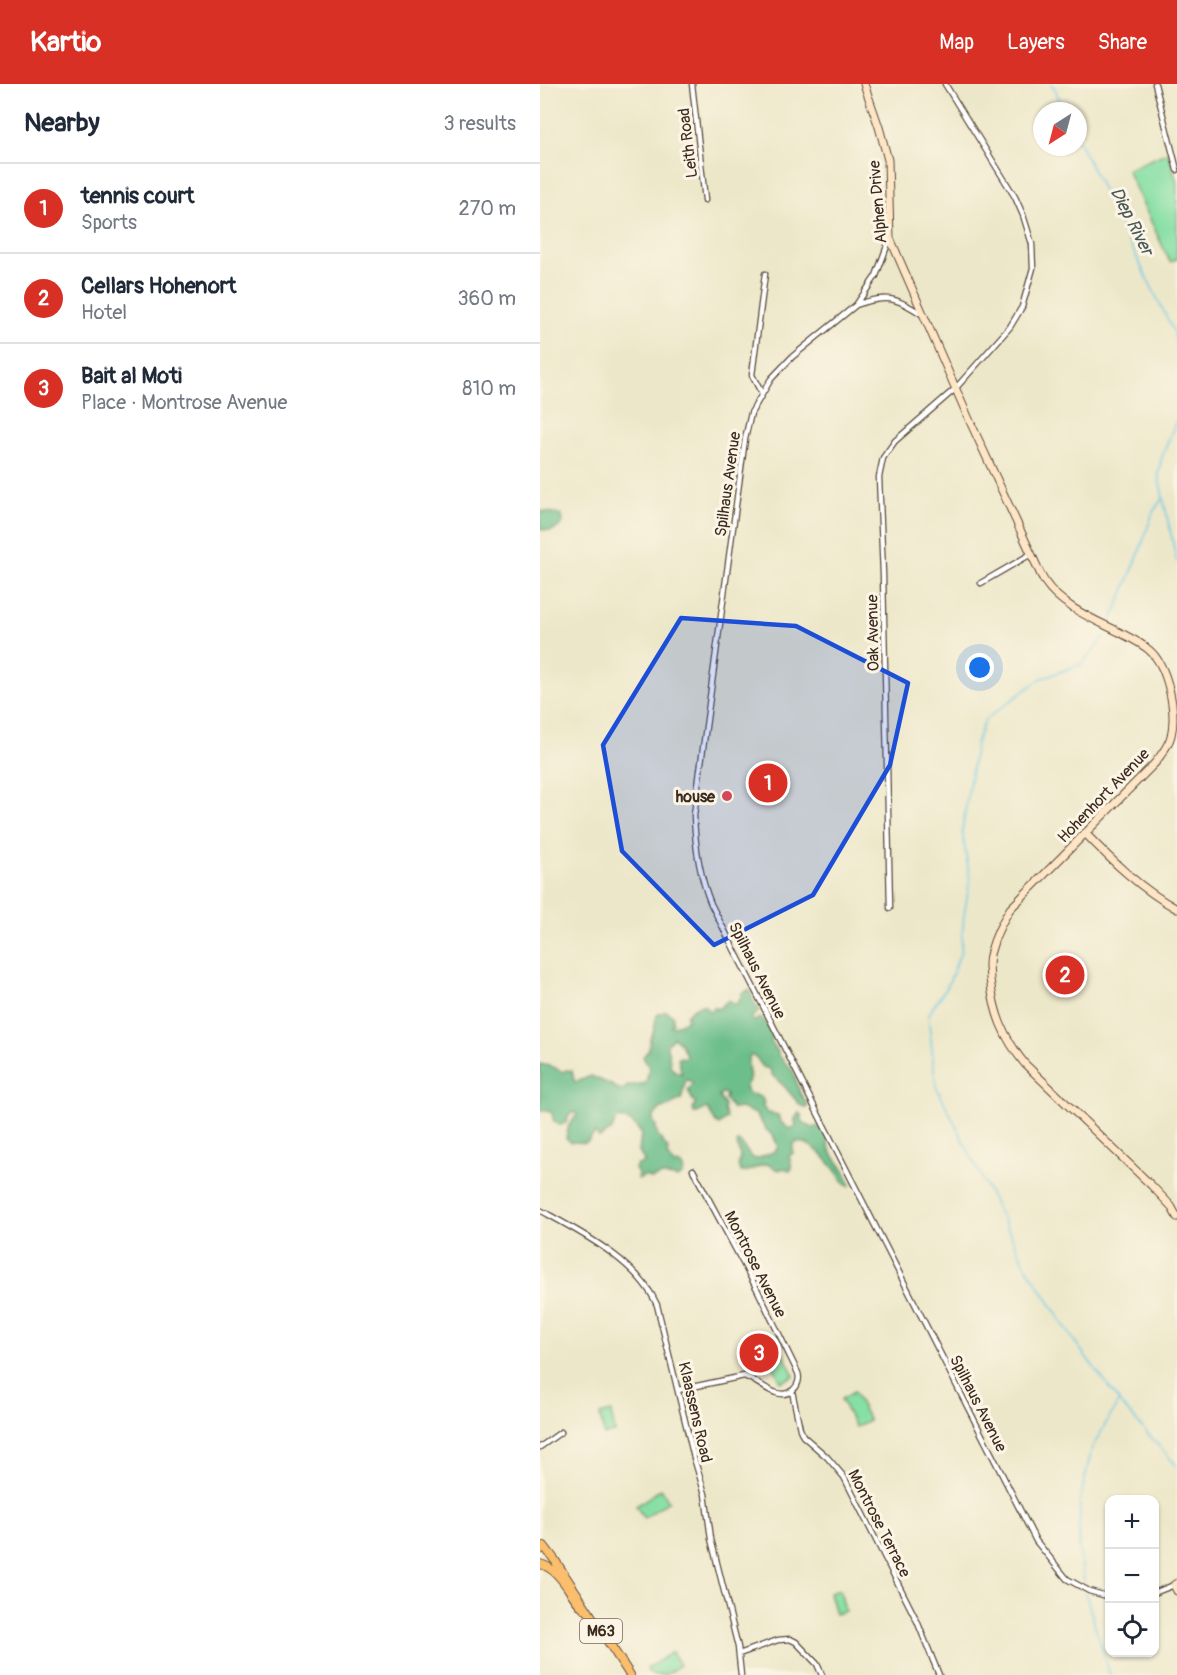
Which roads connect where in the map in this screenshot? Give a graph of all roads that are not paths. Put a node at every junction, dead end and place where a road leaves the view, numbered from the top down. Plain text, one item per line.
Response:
1 (692, 84) edge
2 (864, 84) edge
3 (945, 84) edge
4 (1155, 84) edge
5 (1177, 170) edge
6 (705, 200) dead end
7 (890, 238) junction
8 (765, 274) dead end
9 (855, 305) junction
10 (923, 315) junction
11 (955, 388) junction
12 (762, 394) junction
13 (1031, 554) junction
14 (981, 583) dead end
15 (1085, 833) junction
16 (890, 908) dead end
17 (1177, 909) edge
18 (693, 1170) dead end
19 (540, 1210) edge
20 (1177, 1217) edge
21 (678, 1390) junction
22 (792, 1391) junction
23 (561, 1432) dead end
24 (540, 1448) edge
25 (543, 1547) edge
26 (540, 1556) edge
27 (540, 1564) edge
28 (1176, 1586) edge
29 (1159, 1592) edge
30 (1105, 1596) edge
31 (593, 1618) junction
32 (739, 1654) junction
33 (630, 1675) edge
34 (741, 1675) edge
35 (822, 1675) edge
36 (939, 1675) edge

1 - 6 street, Leith Road
2 - 7 street, Alphen Drive
3 - 11 street, Oak Avenue
4 - 5 street
7 - 9 street, Spilhaus Avenue
7 - 10 street, Alphen Drive
8 - 12 street
9 - 10 street, Spilhaus Avenue
9 - 12 street, Spilhaus Avenue
10 - 11 street, Hohenhort Avenue
11 - 13 street, Hohenhort Avenue
11 - 16 street, Oak Avenue
12 - 30 street, Spilhaus Avenue
13 - 14 street
13 - 15 street, Hohenhort Avenue
15 - 17 street
15 - 20 street, Hohenhort Avenue
18 - 22 street, Montrose Avenue
19 - 21 street, Klaassens Road
21 - 22 street
21 - 32 street, Klaassens Road
22 - 36 street, Montrose Terrace
23 - 24 street
25 - 26 main road, M63
25 - 31 main road, M63
27 - 31 main road
28 - 29 street
31 - 33 main road, M63
32 - 34 street, Klaassens Road
32 - 35 street

